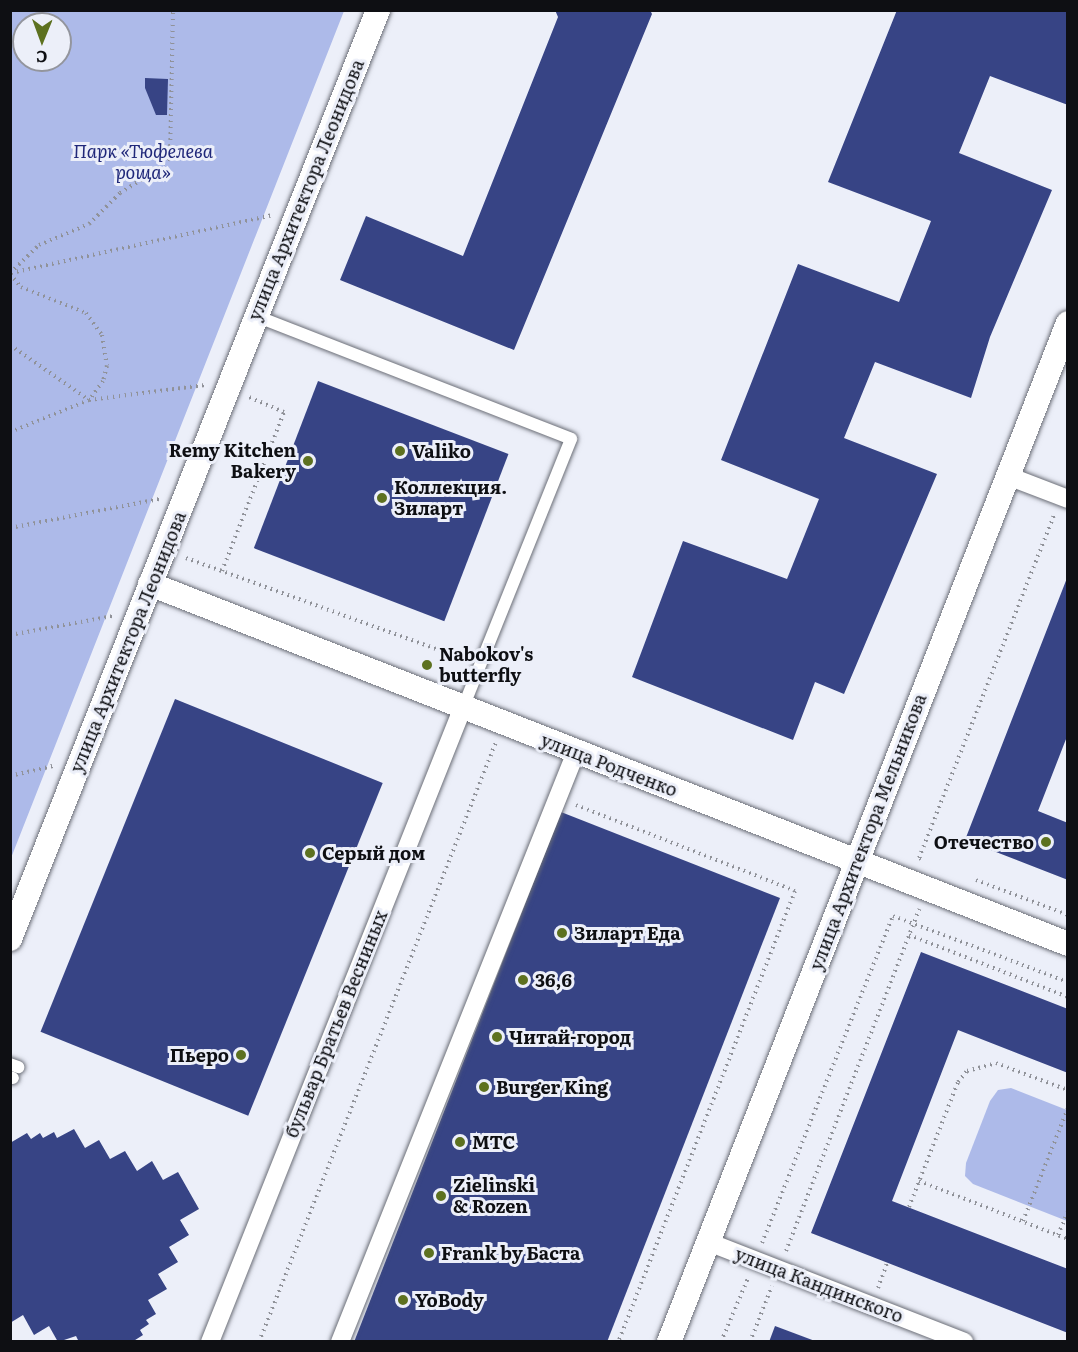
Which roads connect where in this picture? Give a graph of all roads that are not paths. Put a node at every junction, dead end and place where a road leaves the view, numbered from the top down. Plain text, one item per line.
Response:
1 (378, 10) edge
2 (256, 316) junction
3 (1068, 323) edge
4 (1008, 476) junction
5 (1065, 498) edge
6 (150, 585) junction
7 (463, 707) junction
8 (576, 752) junction
9 (857, 862) junction
10 (10, 939) edge
11 (1068, 944) edge
12 (708, 1242) junction
13 (210, 1341) edge
14 (340, 1341) edge
15 (669, 1341) edge
16 (964, 1341) edge

1 - 2 street, улица Архитектора Леонидова
2 - 6 street, улица Архитектора Леонидова
2 - 7 lane
3 - 4 street, улица Архитектора Мельникова
4 - 5 street
4 - 9 street, улица Архитектора Мельникова
6 - 7 street, улица Родченко
6 - 10 street, улица Архитектора Леонидова
7 - 8 street, улица Родченко
7 - 13 street, бульвар Братьев Весниных
8 - 9 street, улица Родченко
8 - 14 street
9 - 11 street, улица Родченко
9 - 12 street, улица Архитектора Мельникова
12 - 15 street, улица Архитектора Мельникова
12 - 16 street, улица Кандинского

